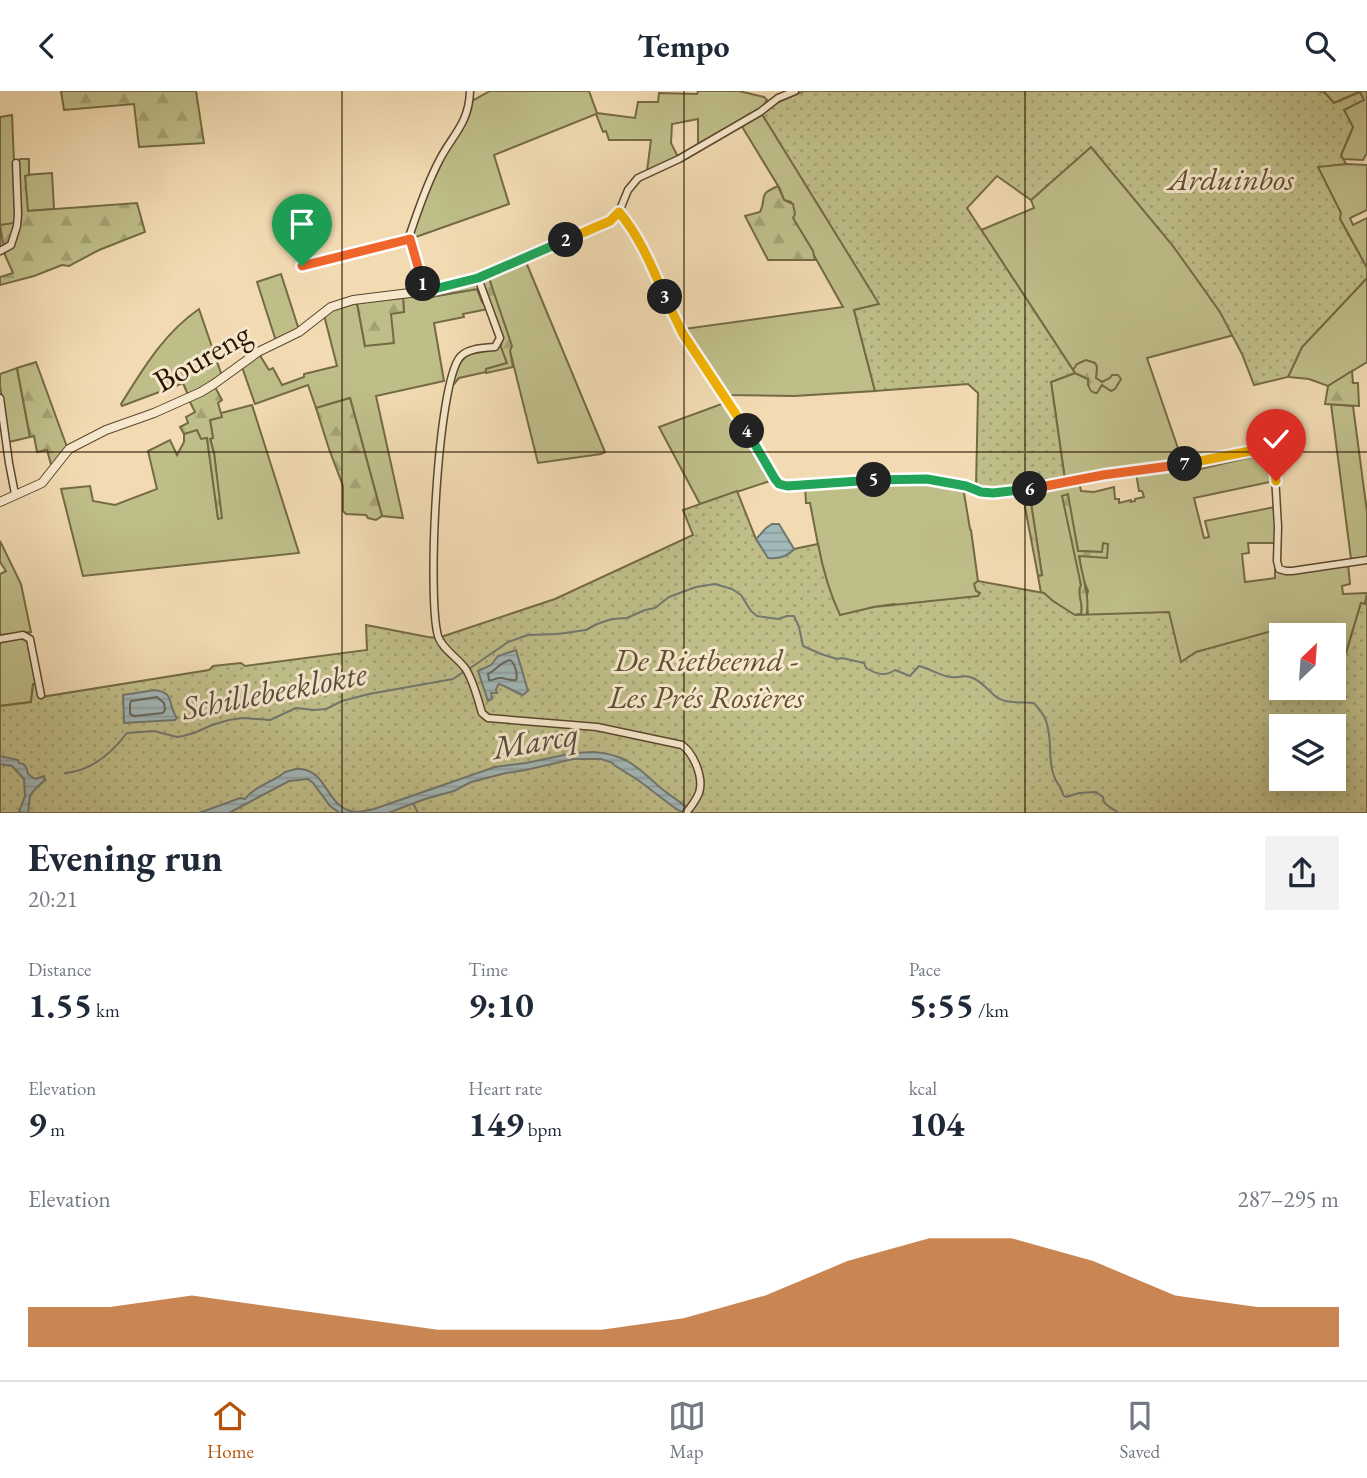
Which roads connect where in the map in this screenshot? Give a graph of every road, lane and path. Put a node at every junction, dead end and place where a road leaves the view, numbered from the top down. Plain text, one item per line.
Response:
1 (470, 91) edge
2 (795, 91) edge
3 (16, 163) dead end
4 (619, 212) junction
5 (410, 239) junction
6 (0, 251) edge
7 (302, 266) dead end
8 (478, 278) junction
9 (426, 291) junction
10 (0, 398) edge
11 (15, 494) junction
12 (0, 502) edge
13 (1367, 560) edge
14 (0, 639) edge
15 (41, 695) dead end
16 (686, 813) edge

1 - 5 street
2 - 4 street
3 - 6 street
4 - 8 street, Boureng
4 - 13 street
5 - 7 street
5 - 9 street
8 - 9 street, Boureng
8 - 16 street
9 - 11 street, Boureng
10 - 11 street
11 - 12 street, Boureng
14 - 15 street

